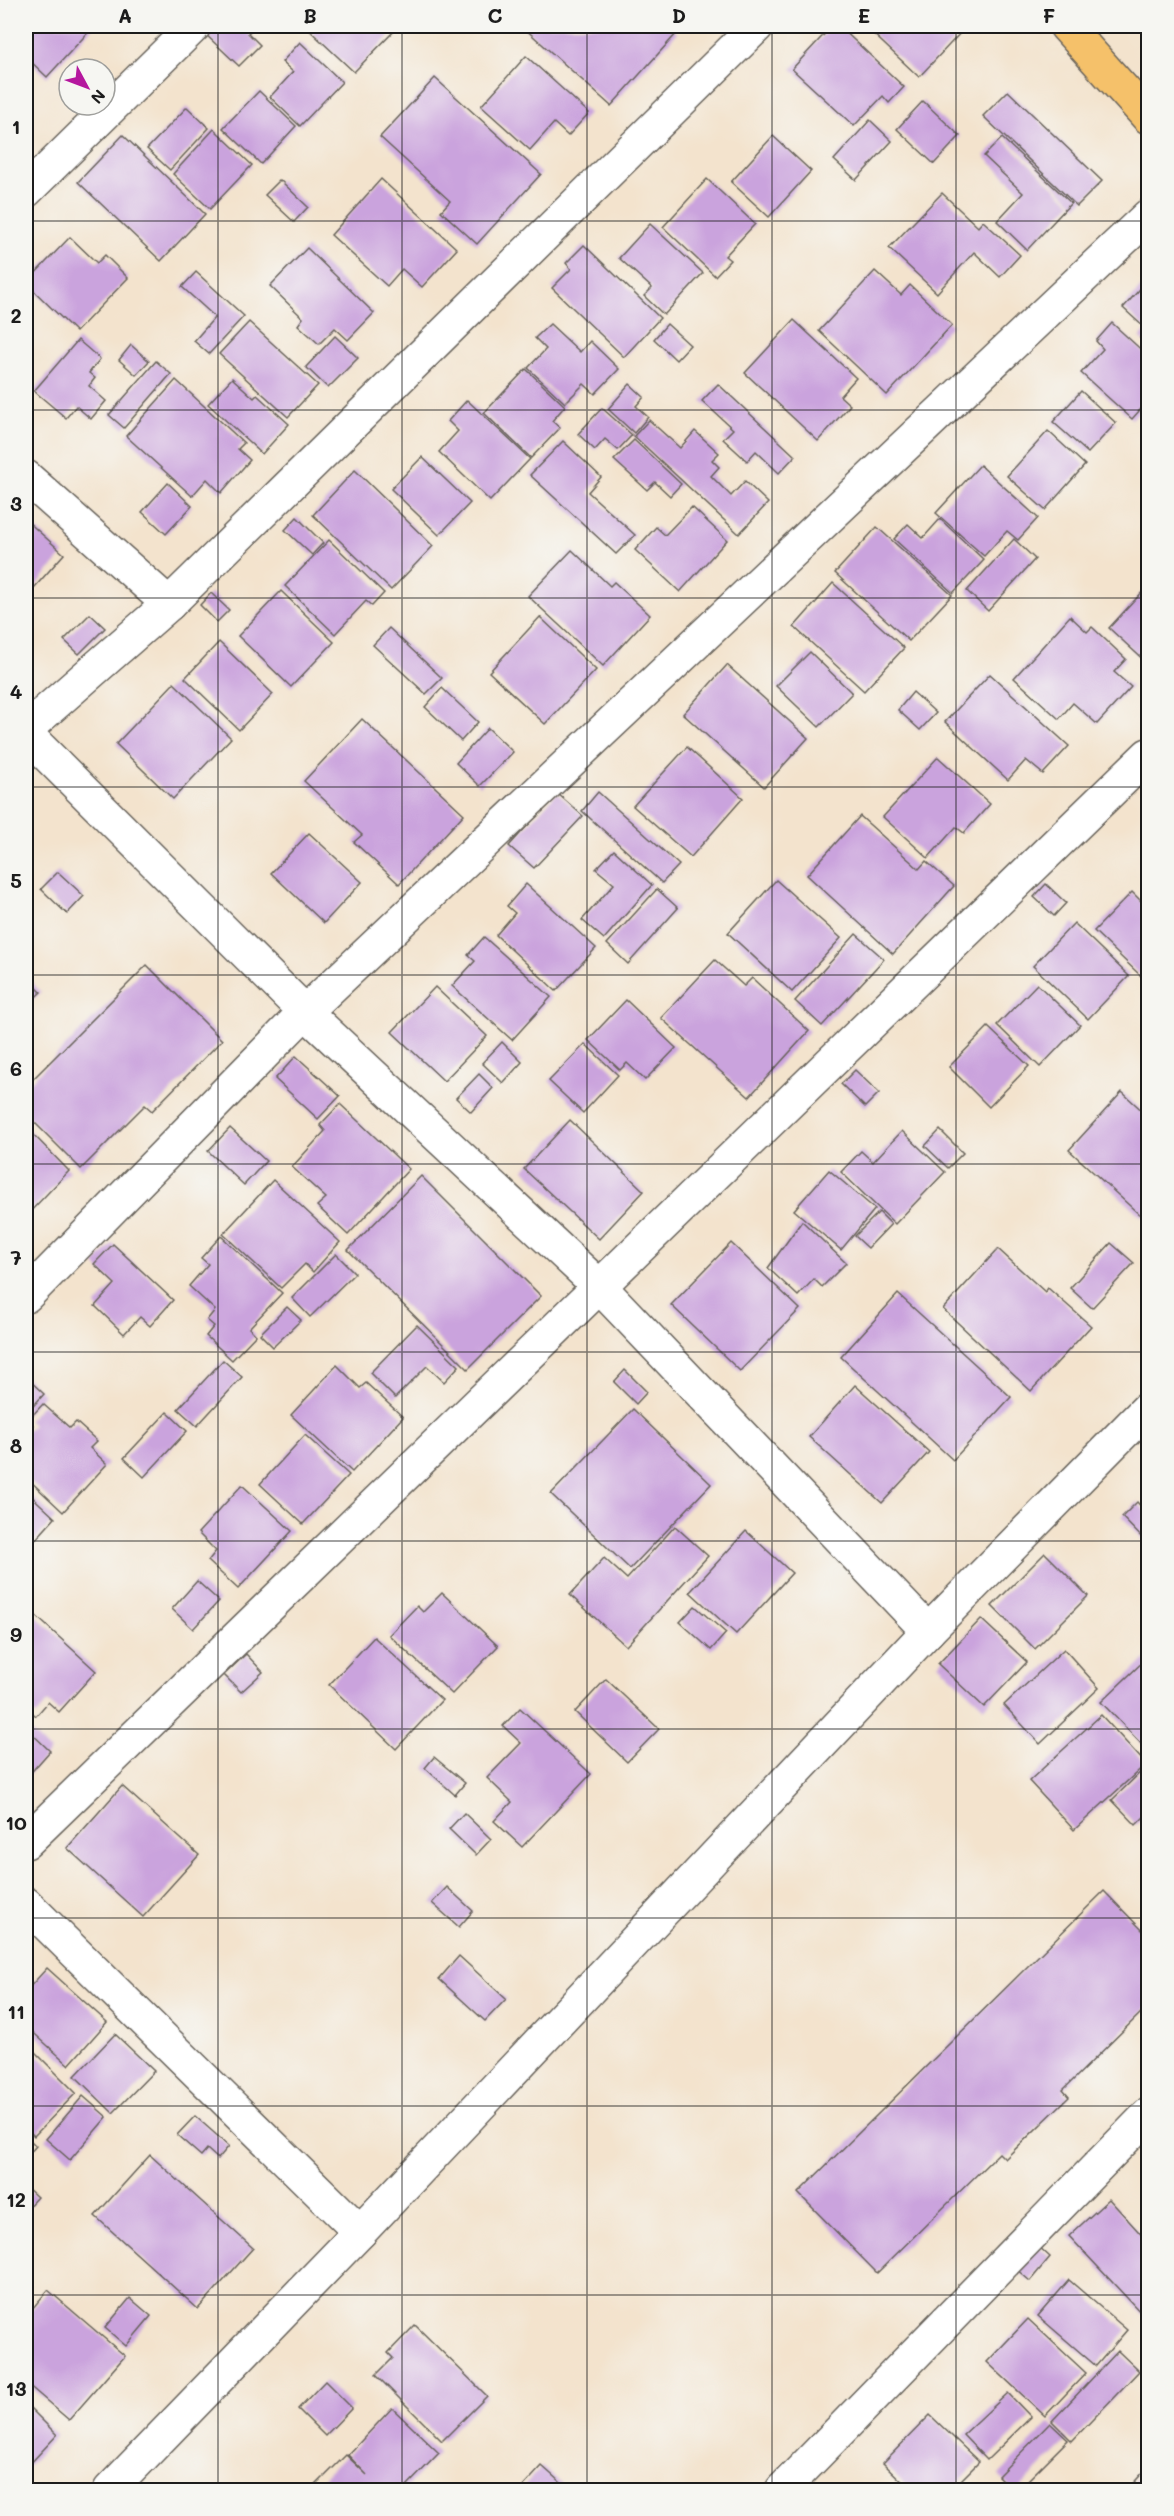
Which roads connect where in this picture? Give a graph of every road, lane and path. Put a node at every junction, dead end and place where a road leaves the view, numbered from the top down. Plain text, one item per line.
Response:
1 (194, 26) edge
2 (757, 26) edge
3 (1066, 26) edge
4 (1149, 117) edge
5 (26, 191) edge
6 (1149, 216) edge
7 (26, 477) edge
8 (169, 604) junction
9 (26, 729) edge
10 (26, 734) edge
11 (1149, 755) edge
12 (305, 1012) junction
13 (600, 1287) junction
14 (26, 1296) edge
15 (1149, 1408) edge
16 (928, 1631) junction
17 (26, 1842) edge
18 (26, 1904) edge
19 (1149, 2115) edge
20 (360, 2232) junction
21 (110, 2490) edge
22 (784, 2490) edge

1 - 5 street
2 - 8 street
3 - 4 main road
6 - 12 street
7 - 8 street
8 - 9 street
10 - 12 street
11 - 13 street
12 - 13 street
12 - 14 street
13 - 16 street
13 - 17 street
15 - 16 street
16 - 20 street
18 - 20 street
19 - 22 street
20 - 21 street

